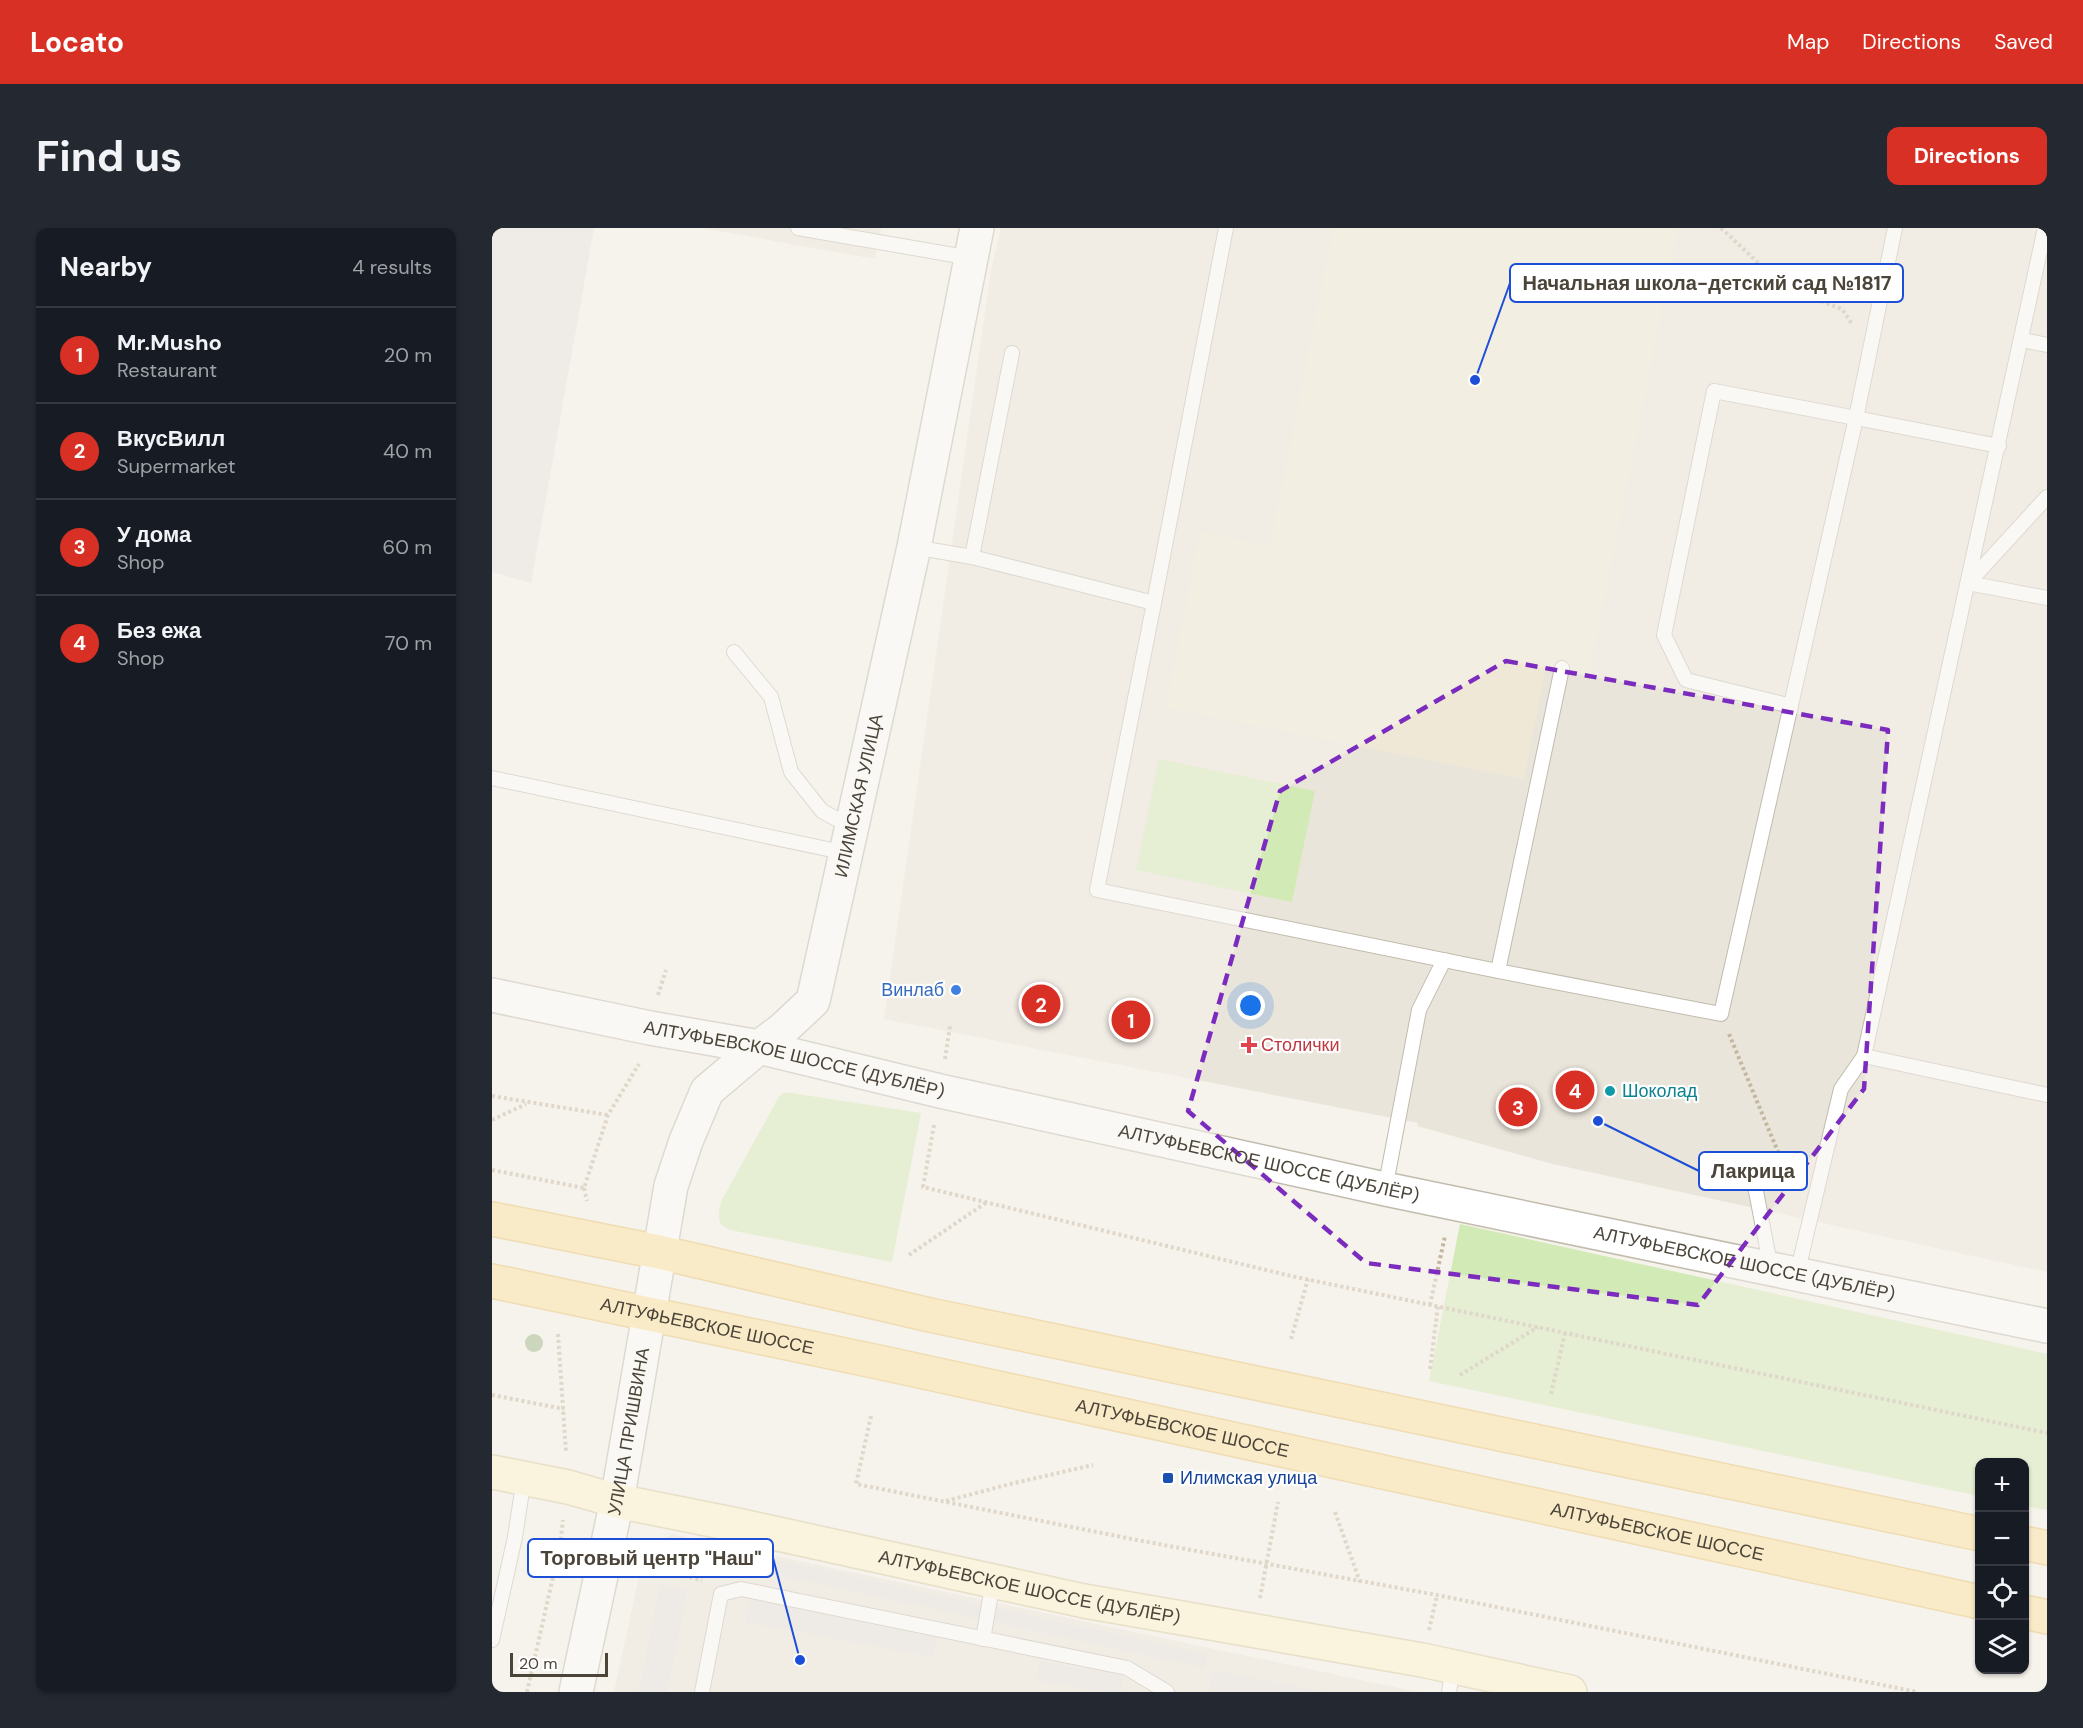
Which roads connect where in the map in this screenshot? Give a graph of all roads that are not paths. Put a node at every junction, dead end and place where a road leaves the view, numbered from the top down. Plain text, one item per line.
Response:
1 (798, 228) edge
2 (1226, 228) edge
3 (1895, 228) edge
4 (2045, 228) edge
5 (823, 230) edge
6 (974, 243) edge
7 (2022, 340) junction
8 (2047, 345) edge
9 (1012, 353) dead end
10 (1856, 418) junction
11 (1999, 446) junction
12 (2047, 497) edge
13 (914, 547) junction
14 (972, 557) junction
15 (1968, 583) junction
16 (2047, 598) edge
17 (1154, 603) junction
18 (734, 652) dead end
19 (1562, 668) dead end
20 (1791, 706) junction
21 (492, 778) edge
22 (848, 840) junction
23 (1444, 960) junction
24 (1498, 972) junction
25 (492, 995) edge
26 (813, 1001) junction
27 (759, 1047) junction
28 (1864, 1056) junction
29 (841, 1066) junction
30 (2047, 1095) edge
31 (1755, 1186) dead end
32 (1386, 1189) junction
33 (492, 1219) edge
34 (659, 1252) junction
35 (1784, 1272) junction
36 (492, 1281) edge
37 (650, 1313) junction
38 (2047, 1326) edge
39 (492, 1472) edge
40 (524, 1478) junction
41 (617, 1500) junction
42 (1975, 1533) edge
43 (2029, 1544) edge
44 (2047, 1548) edge
45 (993, 1581) junction
46 (1975, 1601) edge
47 (2029, 1613) edge
48 (2047, 1617) edge
49 (983, 1639) junction
50 (492, 1640) edge
51 (1451, 1679) edge
52 (576, 1692) edge
53 (702, 1692) edge
54 (1167, 1692) edge
55 (1570, 1692) edge

1 - 5 lane
2 - 17 lane
3 - 10 lane
4 - 7 lane
5 - 6 lane
6 - 13 street, ИЛИМСКАЯ УЛИЦА
7 - 8 lane
7 - 11 lane
9 - 14 lane
10 - 11 lane
10 - 20 lane
10 - 20 lane
11 - 15 lane
12 - 15 lane
13 - 14 lane
13 - 22 street, ИЛИМСКАЯ УЛИЦА
14 - 17 lane
15 - 16 lane
15 - 28 lane
17 - 23 lane
18 - 22 lane
19 - 24 lane
20 - 24 lane
21 - 22 lane
22 - 26 street, ИЛИМСКАЯ УЛИЦА
23 - 24 lane
23 - 32 lane
25 - 27 street, АЛТУФЬЕВСКОЕ ШОССЕ (ДУБЛЁР)
26 - 27 street
26 - 29 street, ИЛИМСКАЯ УЛИЦА
27 - 29 street, АЛТУФЬЕВСКОЕ ШОССЕ (ДУБЛЁР)
27 - 34 street
28 - 30 lane
28 - 35 lane
29 - 32 street, АЛТУФЬЕВСКОЕ ШОССЕ (ДУБЛЁР)
31 - 35 lane
32 - 35 street, АЛТУФЬЕВСКОЕ ШОССЕ (ДУБЛЁР)
33 - 34 main road
34 - 37 street
34 - 42 main road
35 - 38 street, АЛТУФЬЕВСКОЕ ШОССЕ (ДУБЛЁР)
36 - 37 main road, АЛТУФЬЕВСКОЕ ШОССЕ
37 - 41 street, УЛИЦА ПРИШВИНА
37 - 46 main road, АЛТУФЬЕВСКОЕ ШОССЕ
39 - 40 main road, АЛТУФЬЕВСКОЕ ШОССЕ (ДУБЛЁР)
40 - 41 main road, АЛТУФЬЕВСКОЕ ШОССЕ (ДУБЛЁР)
40 - 50 lane
41 - 45 main road, АЛТУФЬЕВСКОЕ ШОССЕ (ДУБЛЁР)
41 - 52 street, УЛИЦА ПРИШВИНА
43 - 44 main road
45 - 49 lane
45 - 51 main road, АЛТУФЬЕВСКОЕ ШОССЕ (ДУБЛЁР)
47 - 48 main road
49 - 53 lane
49 - 54 lane
51 - 55 main road, АЛТУФЬЕВСКОЕ ШОССЕ (ДУБЛЁР)

